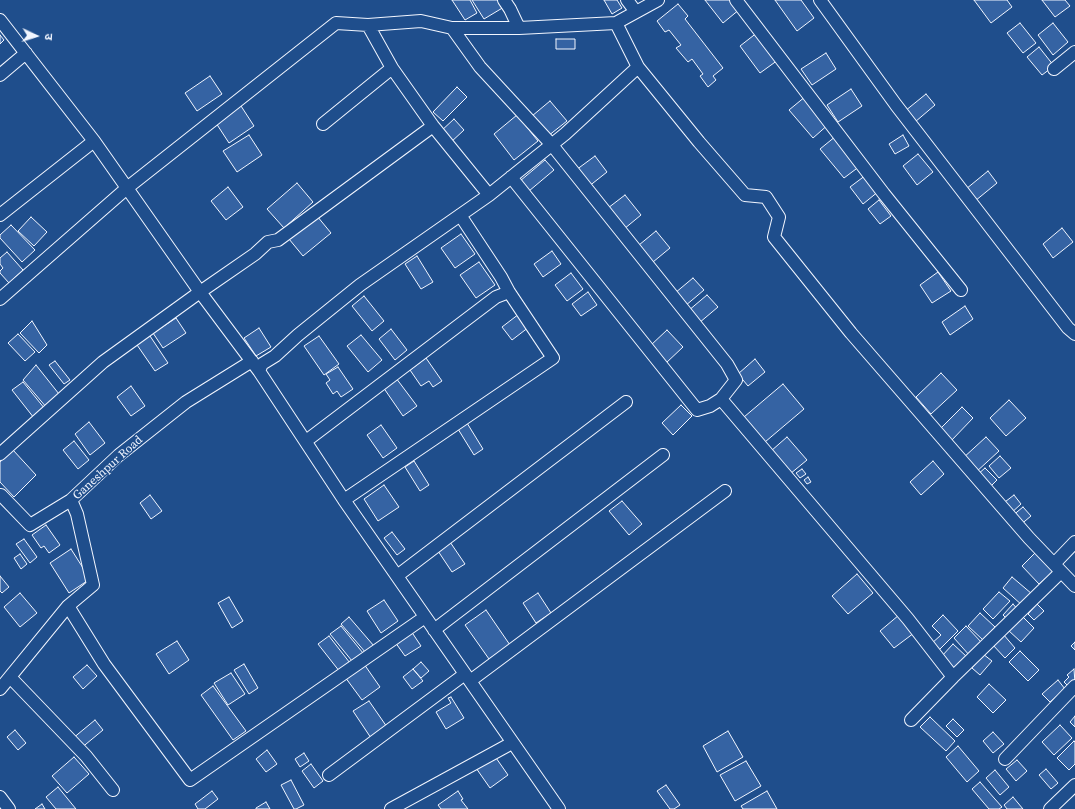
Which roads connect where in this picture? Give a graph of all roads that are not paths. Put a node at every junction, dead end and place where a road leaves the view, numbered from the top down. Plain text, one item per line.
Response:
1 (504, 0) edge
2 (627, 0) edge
3 (658, 0) edge
4 (736, 0) edge
5 (820, 0) edge
6 (636, 12) junction
7 (0, 20) edge
8 (616, 23) junction
9 (368, 25) junction
10 (452, 28) junction
11 (518, 28) junction
12 (1075, 52) edge
13 (26, 53) junction
14 (638, 67) junction
15 (392, 68) junction
16 (1054, 70) dead end
17 (0, 75) edge
18 (323, 124) dead end
19 (433, 126) junction
20 (94, 141) junction
21 (552, 144) junction
22 (511, 178) junction
23 (127, 188) junction
24 (489, 195) junction
25 (0, 215) edge
26 (460, 215) junction
27 (961, 290) dead end
28 (200, 292) junction
29 (509, 292) junction
30 (0, 299) edge
31 (1075, 334) edge
32 (256, 366) junction
33 (721, 399) junction
34 (626, 402) dead end
35 (306, 441) junction
36 (0, 454) edge
37 (663, 455) dead end
38 (725, 491) dead end
39 (0, 494) edge
40 (71, 500) junction
41 (344, 500) junction
42 (1075, 542) edge
43 (1058, 568) junction
44 (397, 576) junction
45 (1075, 586) edge
46 (68, 606) junction
47 (425, 617) junction
48 (434, 630) junction
49 (10, 677) junction
50 (953, 677) junction
51 (468, 678) junction
52 (1075, 686) edge
53 (0, 690) edge
54 (911, 720) dead end
55 (512, 743) junction
56 (1005, 758) dead end
57 (329, 775) dead end
58 (1075, 785) edge
59 (113, 790) dead end
60 (0, 797) edge
61 (9, 809) edge
62 (391, 809) edge
63 (559, 809) edge
64 (1050, 809) edge

1 - 11 street
2 - 6 street
3 - 6 street
4 - 27 street
5 - 31 street
6 - 8 street
7 - 13 street
8 - 11 street
8 - 14 street
9 - 10 street
9 - 15 street
9 - 23 street
10 - 11 street
10 - 21 street
12 - 16 street
13 - 17 street
13 - 20 street
14 - 21 street, Ganeshpur Road
14 - 43 street
15 - 18 street
15 - 19 street
19 - 24 street
19 - 28 street
20 - 23 street
20 - 25 street
21 - 22 street, Ganeshpur Road
21 - 33 street
22 - 24 street, Ganeshpur Road
22 - 33 street
23 - 28 street
23 - 30 street
24 - 26 street, Ganeshpur Road
26 - 29 street
26 - 32 street, Ganeshpur Road
28 - 32 street
28 - 36 street
29 - 35 street
29 - 41 street
32 - 35 street
32 - 40 street, Ganeshpur Road
33 - 50 street
34 - 44 street
35 - 41 street
37 - 48 street
38 - 51 street
39 - 40 street
40 - 46 street, Ganeshpur Road
41 - 44 street
42 - 43 street
43 - 45 street
43 - 50 street
44 - 47 street
46 - 47 street
46 - 49 street, Ganeshpur Road
47 - 48 street
48 - 51 street
49 - 53 street, Ganeshpur Road
49 - 59 street
50 - 54 street
51 - 55 street
51 - 57 street
52 - 56 street
55 - 62 street
55 - 63 street
58 - 64 street
60 - 61 street

